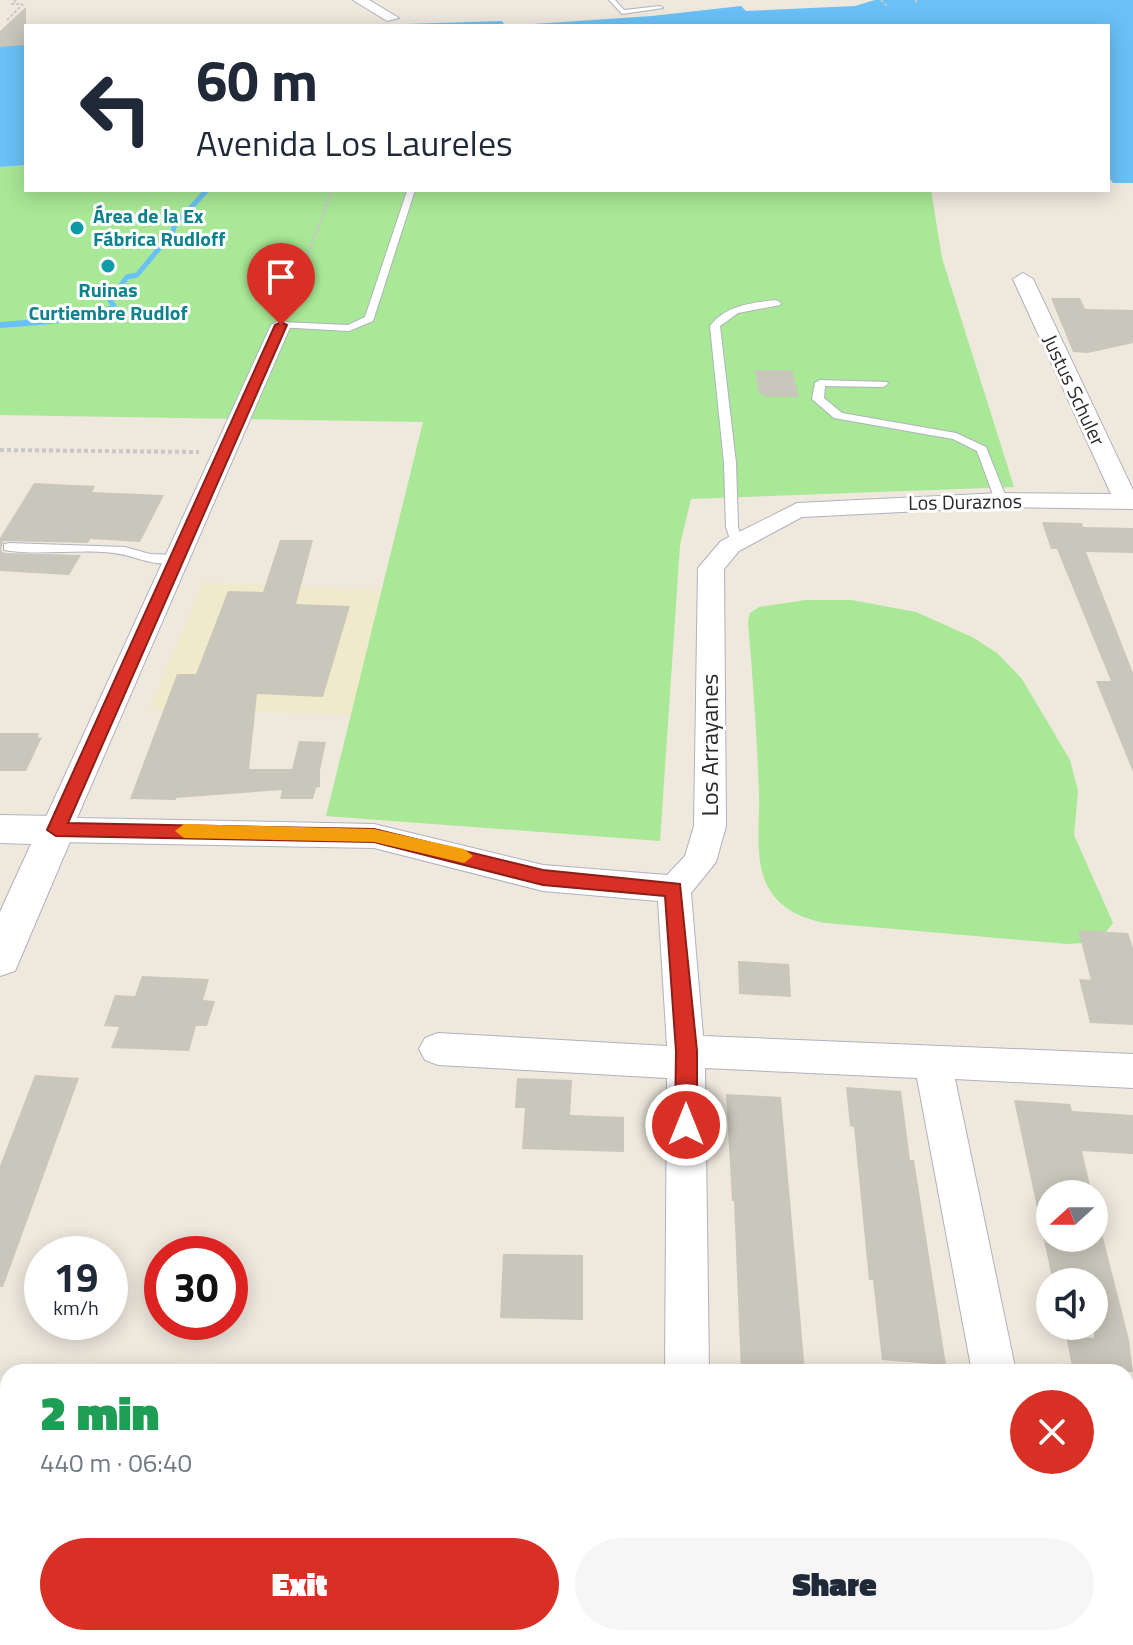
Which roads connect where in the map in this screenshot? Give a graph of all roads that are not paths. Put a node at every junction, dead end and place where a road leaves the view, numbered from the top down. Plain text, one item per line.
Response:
1 (359, 0) edge
2 (612, 0) edge
3 (631, 0) edge
4 (652, 0) edge
5 (640, 10) junction
6 (392, 18) dead end
7 (411, 192) edge
8 (1023, 279) dead end
9 (776, 303) dead end
10 (281, 325) joint
11 (883, 384) dead end
12 (1001, 500) junction
13 (1129, 502) edge
14 (797, 510) joint
15 (737, 542) junction
16 (9, 547) dead end
17 (177, 559) junction
18 (0, 829) edge
19 (56, 830) junction
20 (674, 889) junction
21 (0, 959) edge
22 (438, 1049) dead end
23 (686, 1057) junction
24 (933, 1063) junction
25 (1133, 1071) edge
26 (687, 1364) edge
27 (992, 1364) edge

1 - 6 street
2 - 5 lane
3 - 5 lane
4 - 5 lane
7 - 10 lane
8 - 13 street, Justus Schuler
9 - 15 lane
10 - 17 street
11 - 12 lane
12 - 13 street, Los Duraznos
12 - 14 street, Los Duraznos
14 - 15 street, Los Arrayanes
15 - 20 street, Los Arrayanes
16 - 17 lane
17 - 19 street
18 - 19 street
19 - 20 street
19 - 21 street
20 - 23 street
22 - 23 street
23 - 24 street
23 - 26 street
24 - 25 street
24 - 27 street

